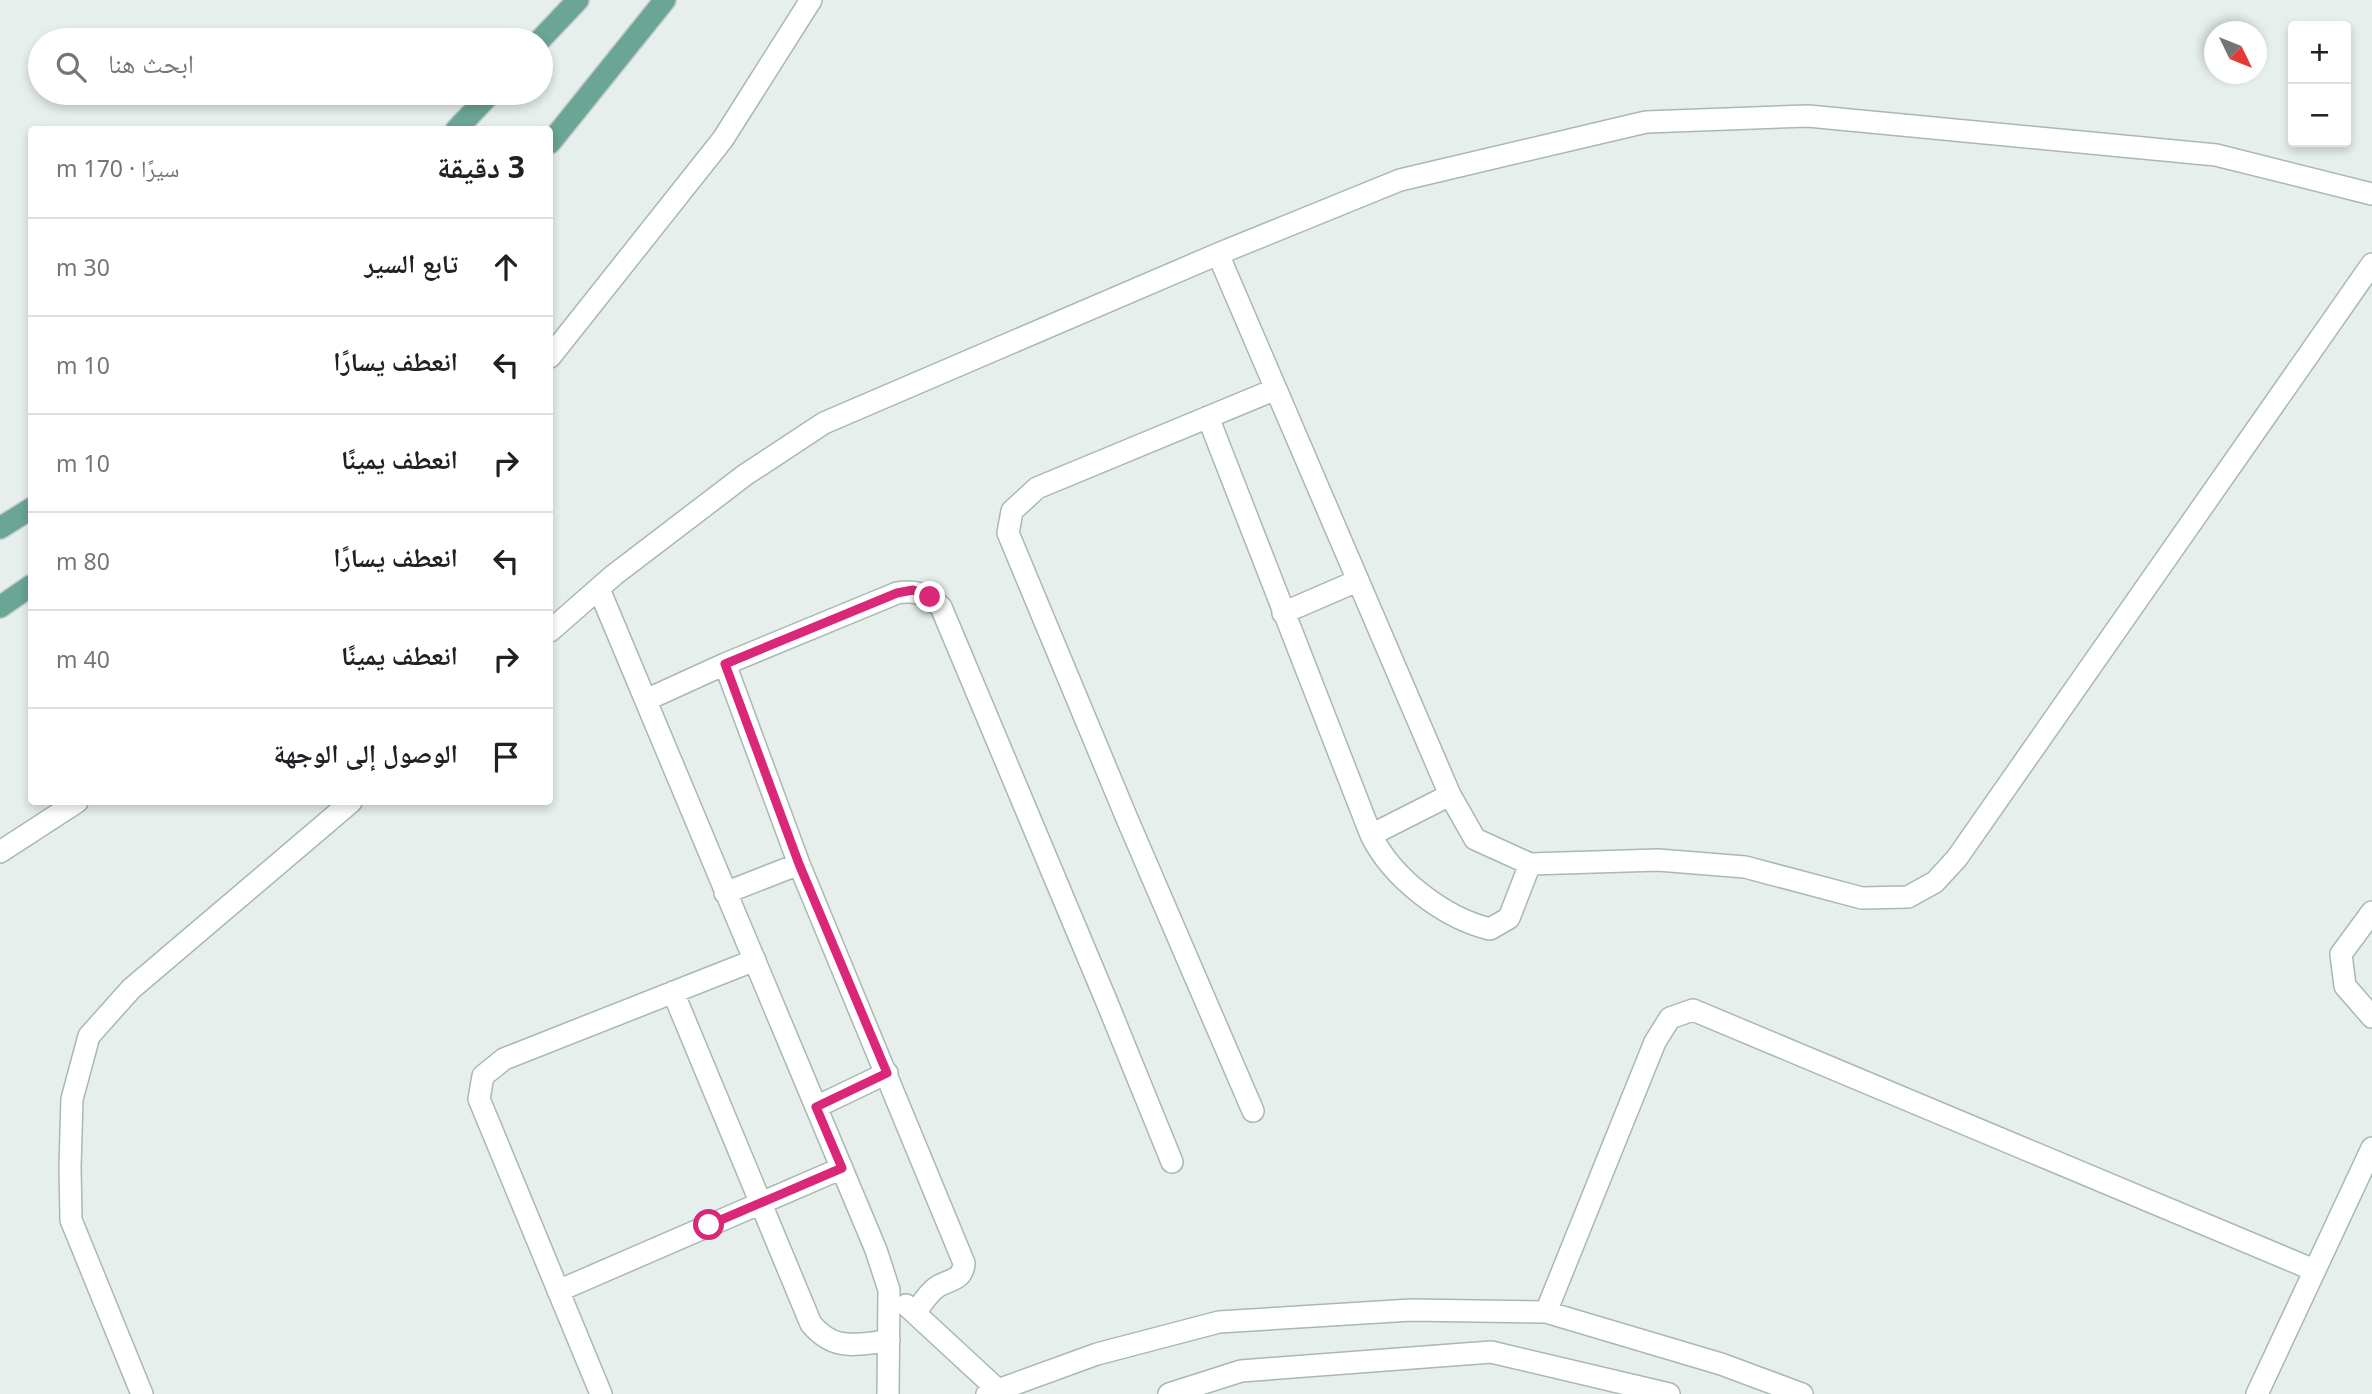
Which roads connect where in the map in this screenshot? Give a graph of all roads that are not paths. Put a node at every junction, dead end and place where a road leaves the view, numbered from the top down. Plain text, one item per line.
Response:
1 (578, 0) edge
2 (665, 0) edge
3 (811, 0) edge
4 (551, 28) edge
5 (480, 105) edge
6 (460, 126) edge
7 (553, 139) edge
8 (2372, 194) edge
9 (1218, 254) junction
10 (2372, 264) edge
11 (553, 353) edge
12 (1276, 389) junction
13 (1208, 418) junction
14 (28, 510) edge
15 (0, 528) edge
16 (1357, 581) junction
17 (28, 588) edge
18 (599, 589) junction
19 (0, 607) edge
20 (1283, 613) junction
21 (553, 628) edge
22 (725, 664) junction
23 (646, 700) junction
24 (1450, 795) junction
25 (72, 805) edge
26 (347, 805) edge
27 (1371, 835) junction
28 (0, 852) edge
29 (799, 864) junction
30 (1530, 864) junction
31 (725, 892) junction
32 (2372, 912) edge
33 (755, 960) junction
34 (673, 992) junction
35 (2372, 1017) edge
36 (887, 1073) junction
37 (816, 1107) junction
38 (1253, 1111) dead end
39 (2372, 1148) edge
40 (1172, 1163) dead end
41 (842, 1168) junction
42 (760, 1204) junction
43 (2314, 1270) junction
44 (889, 1290) junction
45 (558, 1291) junction
46 (1546, 1312) junction
47 (915, 1313) junction
48 (888, 1341) junction
49 (993, 1392) edge
50 (142, 1394) edge
51 (601, 1394) edge
52 (888, 1394) edge
53 (1169, 1394) edge
54 (1669, 1394) edge
55 (1802, 1394) edge
56 (2257, 1394) edge

1 - 4 main road
2 - 7 main road
3 - 11 street
5 - 6 main road
8 - 9 street
9 - 12 street
9 - 18 street
10 - 30 street
12 - 13 street
12 - 16 street
13 - 20 street
13 - 38 street
14 - 15 main road
16 - 20 street
16 - 24 street
17 - 19 main road
18 - 21 street
18 - 23 street
20 - 27 street
22 - 23 street
22 - 29 street
22 - 40 street
23 - 31 street
24 - 27 street
24 - 30 street
25 - 28 street
26 - 50 street
27 - 30 street
29 - 31 street
29 - 36 street
31 - 33 street
32 - 35 street
33 - 34 street
33 - 37 street
34 - 42 street
34 - 45 street
36 - 37 street
36 - 47 street
37 - 41 street
39 - 43 street
41 - 42 street
41 - 44 street
42 - 45 street
42 - 48 street
43 - 46 street
43 - 56 street
44 - 47 street
44 - 48 street
45 - 51 street
46 - 49 street
46 - 55 street
47 - 49 street
48 - 52 street
53 - 54 street

